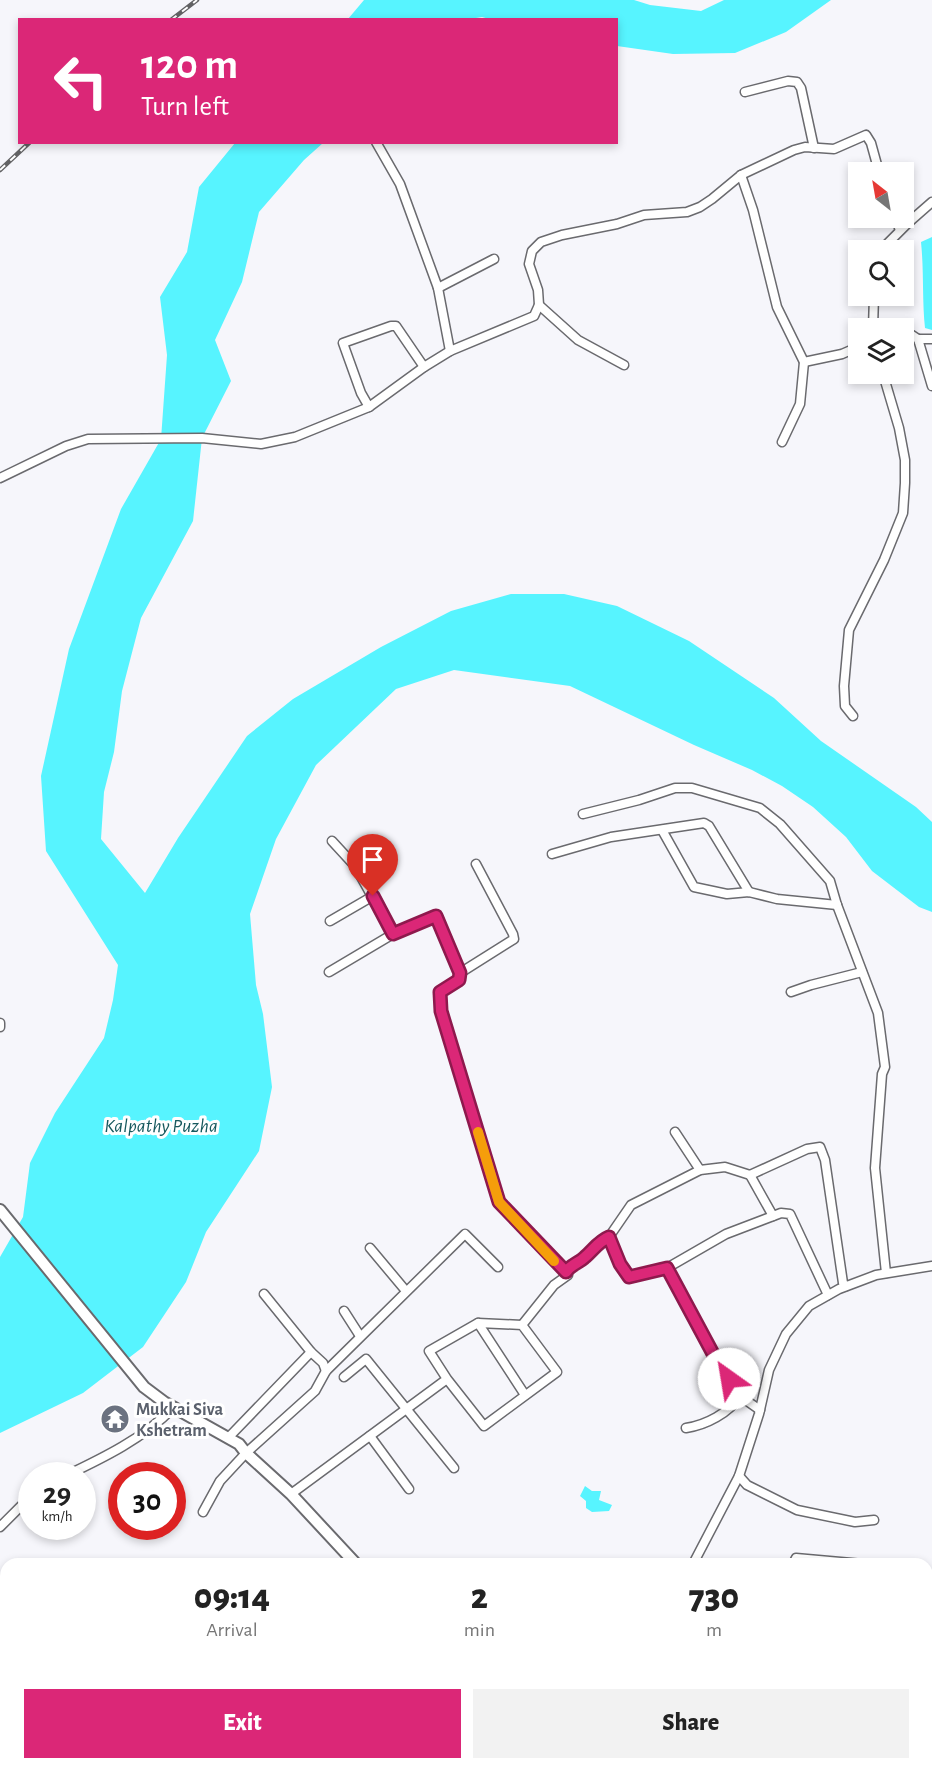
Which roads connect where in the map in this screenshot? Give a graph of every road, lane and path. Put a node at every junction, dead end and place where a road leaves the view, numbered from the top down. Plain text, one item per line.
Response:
1 (745, 92) dead end
2 (377, 144) edge
3 (814, 148) junction
4 (876, 162) edge
5 (741, 175) junction
6 (932, 202) edge
7 (900, 230) joint
8 (891, 240) edge
9 (494, 259) dead end
10 (438, 288) junction
11 (539, 305) junction
12 (914, 336) edge
13 (918, 339) junction
14 (932, 339) edge
15 (450, 351) junction
16 (848, 351) edge
17 (804, 362) junction
18 (624, 365) dead end
19 (424, 367) junction
20 (886, 384) edge
21 (932, 386) edge
22 (369, 407) junction
23 (782, 442) dead end
24 (0, 478) edge
25 (853, 716) dead end
26 (583, 814) dead end
27 (662, 830) junction
28 (332, 841) dead end
29 (552, 854) dead end
30 (476, 864) dead end
31 (748, 892) junction
32 (373, 896) junction
33 (837, 904) junction
34 (330, 921) dead end
35 (393, 934) junction
36 (330, 972) dead end
37 (862, 972) junction
38 (460, 973) junction
39 (791, 992) dead end
40 (675, 1132) dead end
41 (700, 1170) junction
42 (750, 1175) junction
43 (0, 1210) edge
44 (773, 1216) junction
45 (609, 1237) junction
46 (370, 1248) dead end
47 (932, 1266) edge
48 (498, 1267) dead end
49 (667, 1268) junction
50 (566, 1272) junction
51 (886, 1274) junction
52 (846, 1286) junction
53 (406, 1291) junction
54 (264, 1294) dead end
55 (828, 1295) junction
56 (344, 1311) dead end
57 (478, 1323) junction
58 (522, 1325) junction
59 (360, 1336) junction
60 (311, 1352) junction
61 (326, 1371) junction
62 (344, 1377) dead end
63 (447, 1379) junction
64 (525, 1395) junction
65 (740, 1395) junction
66 (173, 1408) junction
67 (406, 1409) junction
68 (760, 1410) junction
69 (686, 1428) dead end
70 (370, 1436) junction
71 (228, 1438) junction
72 (246, 1453) junction
73 (94, 1462) edge
74 (454, 1468) dead end
75 (739, 1476) junction
76 (409, 1489) dead end
77 (291, 1494) junction
78 (18, 1509) edge
79 (203, 1512) dead end
80 (873, 1520) dead end
81 (0, 1527) edge
82 (350, 1558) edge
83 (696, 1558) edge

1 - 3 street
2 - 10 street
3 - 4 street
3 - 5 street
5 - 11 street
5 - 17 street
6 - 7 street
7 - 8 street
9 - 10 street
10 - 15 street
11 - 15 street
11 - 18 street
12 - 13 street
13 - 14 street
13 - 21 street
15 - 19 street
16 - 17 street
17 - 23 street
19 - 22 street
19 - 22 street
20 - 25 street
22 - 24 street
26 - 33 street
27 - 29 street
27 - 31 street
27 - 31 street
28 - 32 street
30 - 38 street
31 - 33 street
32 - 34 street
32 - 35 street
33 - 37 street
35 - 36 street
35 - 38 street
37 - 39 street
37 - 51 street
38 - 50 street
40 - 41 street
41 - 42 street
41 - 45 street
42 - 44 street
42 - 52 street
43 - 66 main road
44 - 49 street
44 - 55 street
45 - 49 street
45 - 50 street
46 - 53 street
47 - 51 street
48 - 53 street
49 - 65 street
50 - 58 street
51 - 52 street
52 - 55 street
53 - 59 street
54 - 60 street
55 - 68 street
56 - 59 street
57 - 58 street
57 - 63 street
57 - 64 street
58 - 64 street
59 - 61 street
60 - 61 street
60 - 71 street
61 - 72 street
62 - 67 street
63 - 64 street
63 - 67 street
65 - 68 street
65 - 69 street
66 - 71 main road
66 - 73 street
67 - 70 street
67 - 74 street
68 - 75 street
70 - 76 street
70 - 77 street
71 - 72 main road
72 - 77 main road
72 - 79 street
75 - 80 street
75 - 83 street
77 - 82 main road
78 - 81 street

